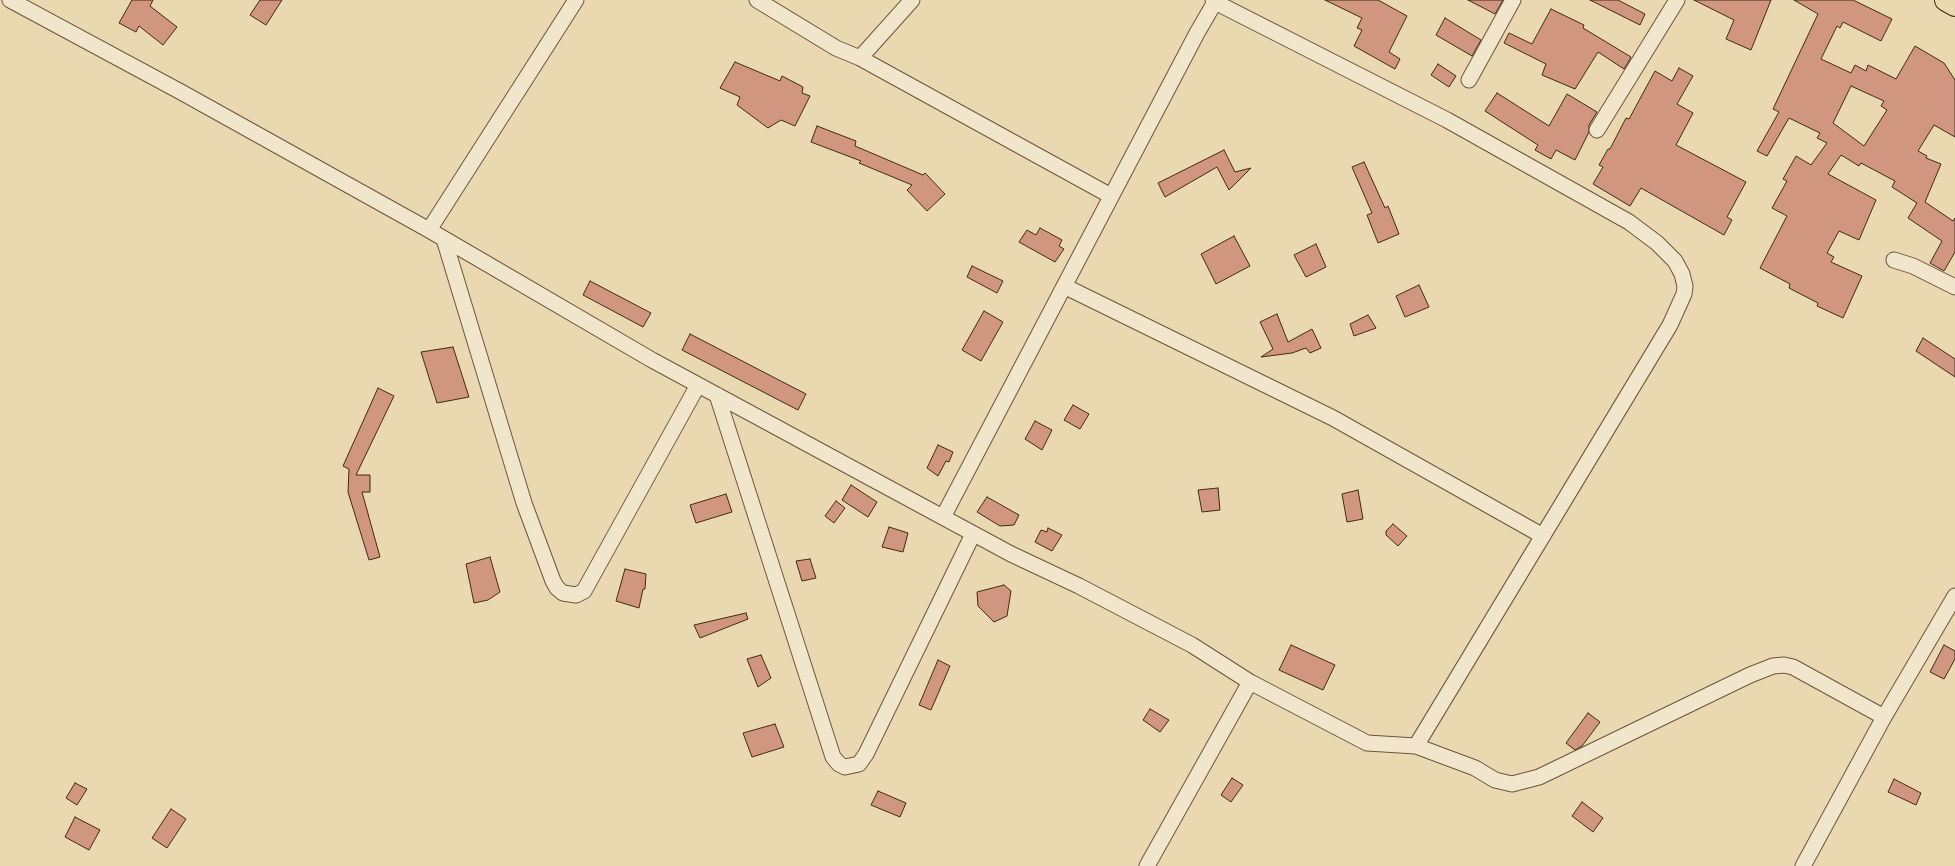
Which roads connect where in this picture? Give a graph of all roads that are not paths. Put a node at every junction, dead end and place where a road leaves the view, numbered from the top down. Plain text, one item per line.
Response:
1 (10, 0) edge
2 (576, 0) edge
3 (757, 0) edge
4 (912, 0) edge
5 (1513, 0) edge
6 (1677, 0) edge
7 (1946, 0) edge
8 (1214, 1) edge
9 (1955, 5) edge
10 (860, 58) junction
11 (1469, 80) dead end
12 (1597, 130) dead end
13 (1111, 196) junction
14 (430, 230) junction
15 (444, 239) junction
16 (1894, 260) dead end
17 (1064, 286) junction
18 (1955, 287) edge
19 (698, 385) junction
20 (717, 395) junction
21 (943, 517) junction
22 (973, 534) junction
23 (1543, 536) junction
24 (1955, 596) edge
25 (1250, 682) junction
26 (1884, 717) junction
27 (1416, 746) junction
28 (1147, 866) edge
29 (1803, 866) edge

1 - 14 street
2 - 14 street
3 - 10 street
4 - 10 street
5 - 11 street
6 - 12 street
7 - 9 highway
8 - 13 street
8 - 23 street
10 - 13 street
13 - 17 street
14 - 15 street
15 - 19 street
15 - 19 street
16 - 18 street
17 - 21 street
17 - 23 street
19 - 20 street
20 - 21 street
20 - 22 street
21 - 22 street
22 - 25 street
23 - 27 street
24 - 26 street
25 - 27 street
25 - 28 street
26 - 27 street
26 - 29 street

